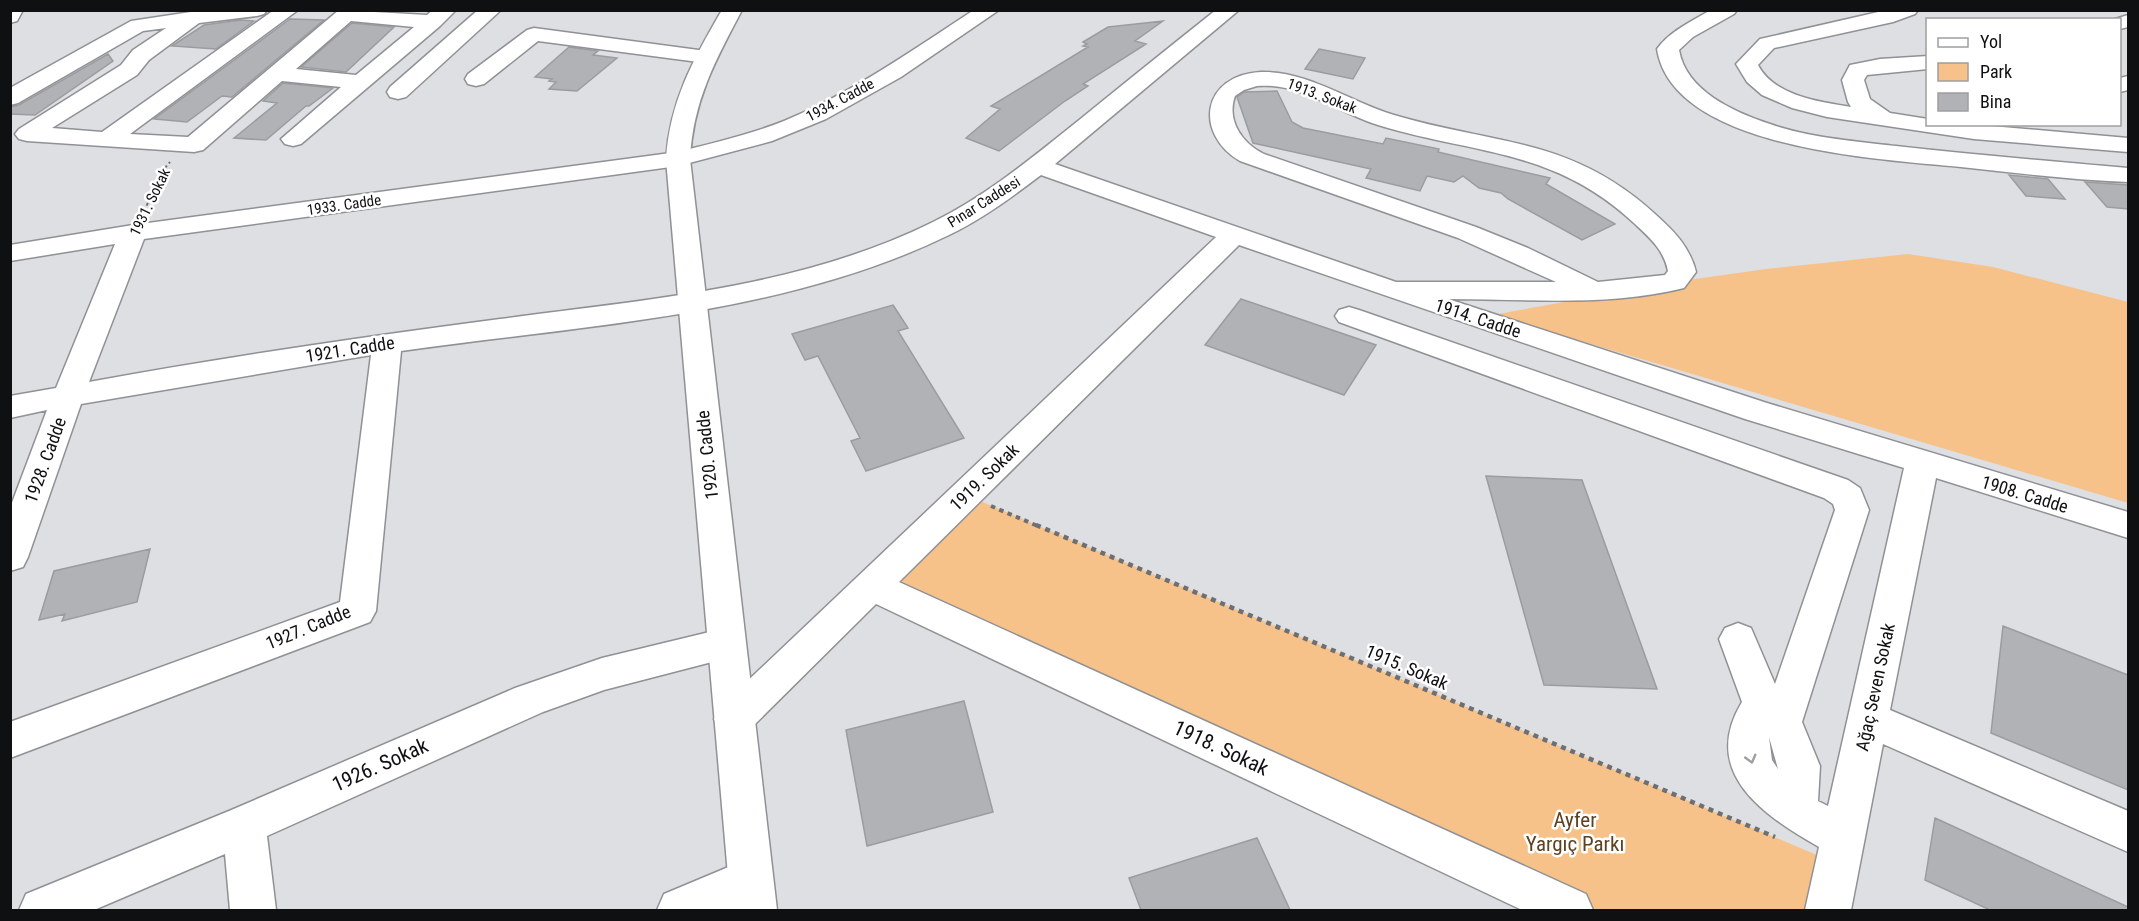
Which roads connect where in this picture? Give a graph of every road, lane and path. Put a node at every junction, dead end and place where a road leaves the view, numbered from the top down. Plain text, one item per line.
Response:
1 (14, 10) edge
2 (257, 10) edge
3 (288, 10) edge
4 (491, 10) edge
5 (732, 10) edge
6 (989, 10) edge
7 (1195, 10) edge
8 (1727, 10) edge
9 (1908, 10) edge
10 (1228, 11) edge
11 (350, 13) edge
12 (440, 16) edge
13 (10, 17) edge
14 (191, 20) junction
15 (706, 57) junction
16 (1926, 62) edge
17 (278, 74) junction
18 (476, 79) dead end
19 (361, 82) junction
20 (398, 92) dead end
21 (10, 98) edge
22 (1884, 120) junction
23 (293, 139) dead end
24 (107, 140) junction
25 (194, 145) junction
26 (2128, 145) edge
27 (678, 159) junction
28 (1038, 166) junction
29 (2128, 175) edge
30 (133, 233) junction
31 (1234, 235) junction
32 (10, 253) edge
33 (1393, 290) junction
34 (1593, 291) junction
35 (692, 303) junction
36 (1349, 316) dead end
37 (387, 344) junction
38 (68, 396) junction
39 (10, 407) edge
40 (1922, 463) junction
41 (966, 495) junction
42 (2128, 525) edge
43 (10, 557) edge
44 (872, 586) junction
45 (1738, 639) dead end
46 (726, 644) junction
47 (1772, 714) junction
48 (734, 719) junction
49 (1868, 719) junction
50 (10, 740) edge
51 (244, 825) junction
52 (1789, 825) junction
53 (2128, 832) edge
54 (1844, 837) junction
55 (752, 895) edge
56 (42, 910) edge
57 (253, 910) edge
58 (680, 910) edge
59 (1570, 910) edge
60 (1828, 910) edge

1 - 13 street
2 - 14 street
3 - 24 street
4 - 20 street
5 - 15 street, 1920. Cadde
6 - 27 street, 1934. Cadde
7 - 10 street
8 - 29 street
9 - 22 street
10 - 28 street, Pınar Caddesi
11 - 12 street
11 - 17 street
12 - 19 street
14 - 21 street
14 - 24 street
15 - 18 street
15 - 27 street, 1920. Cadde
16 - 22 street
17 - 19 street
17 - 25 street
19 - 23 street
22 - 26 street
24 - 25 street
25 - 30 path, 1931. Sokak
27 - 30 street, 1933. Cadde
27 - 35 street, 1920. Cadde
28 - 31 street, 1914. Cadde
28 - 35 street, Pınar Caddesi
30 - 32 street, 1933. Cadde
30 - 38 street, 1931. Sokak
31 - 33 street, 1914. Cadde
31 - 41 street, 1919. Sokak
33 - 34 street, 1913. Sokak
33 - 40 street, 1914. Cadde
34 - 34 street, 1913. Sokak
35 - 37 street, 1921. Cadde
35 - 46 street, 1920. Cadde
36 - 47 street
37 - 38 street, 1921. Cadde
37 - 50 street, 1927. Cadde
38 - 39 street, 1921. Cadde
38 - 43 street, 1928. Cadde
40 - 42 street, 1908. Cadde
40 - 49 street, Ağaç Seven Sokak
41 - 44 street, 1919. Sokak
41 - 52 path, 1915. Sokak
44 - 48 street, 1919. Sokak
44 - 59 street, 1918. Sokak
45 - 47 street
46 - 48 street, 1920. Cadde
46 - 51 street, 1926. Sokak
47 - 52 street
48 - 55 street, 1920. Cadde
49 - 53 street
49 - 54 street, Ağaç Seven Sokak
51 - 56 street, 1926. Sokak
51 - 57 street
52 - 54 street
54 - 60 street, Ağaç Seven Sokak
55 - 58 street

